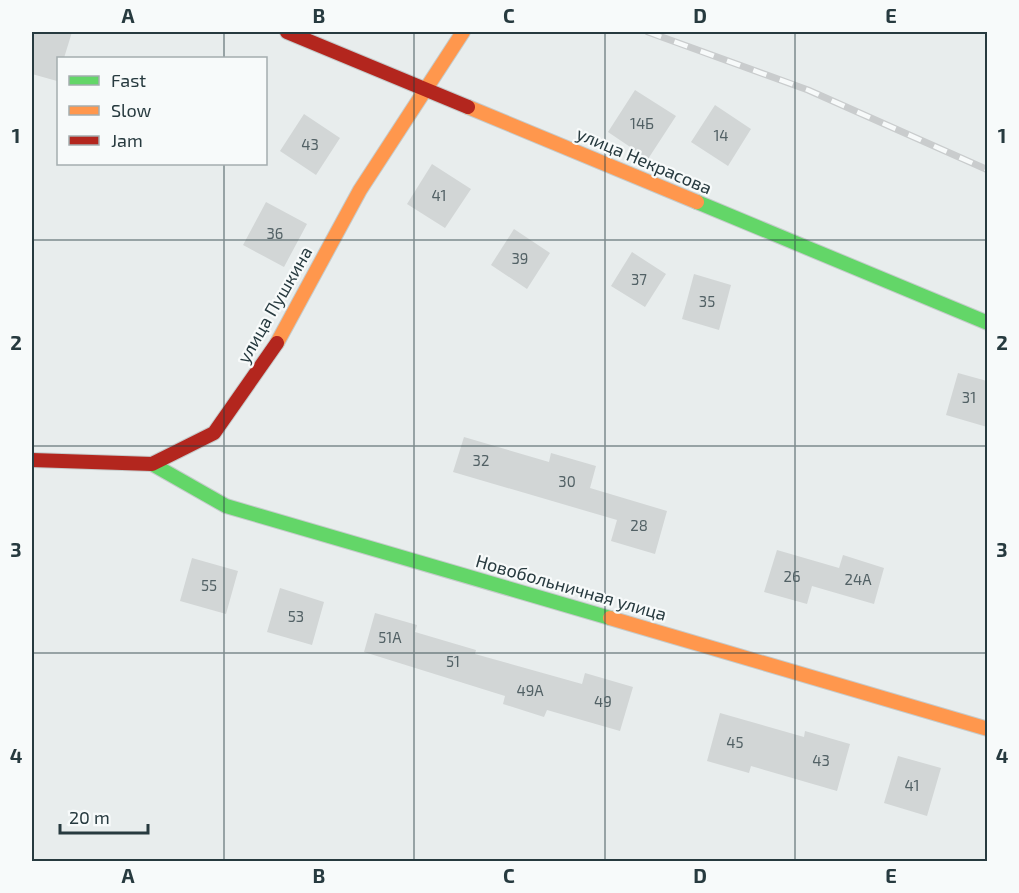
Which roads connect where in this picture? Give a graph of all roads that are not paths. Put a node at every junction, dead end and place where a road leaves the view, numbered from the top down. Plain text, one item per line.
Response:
1 (287, 32) edge
2 (462, 32) edge
3 (425, 89) junction
4 (987, 323) edge
5 (32, 460) edge
6 (152, 464) junction
7 (987, 729) edge

1 - 3 street, улица Некрасова
2 - 3 street, улица Пушкина
3 - 4 street, улица Некрасова
3 - 6 street, улица Пушкина
5 - 6 street, улица Пушкина
6 - 7 street, Новобольничная улица

